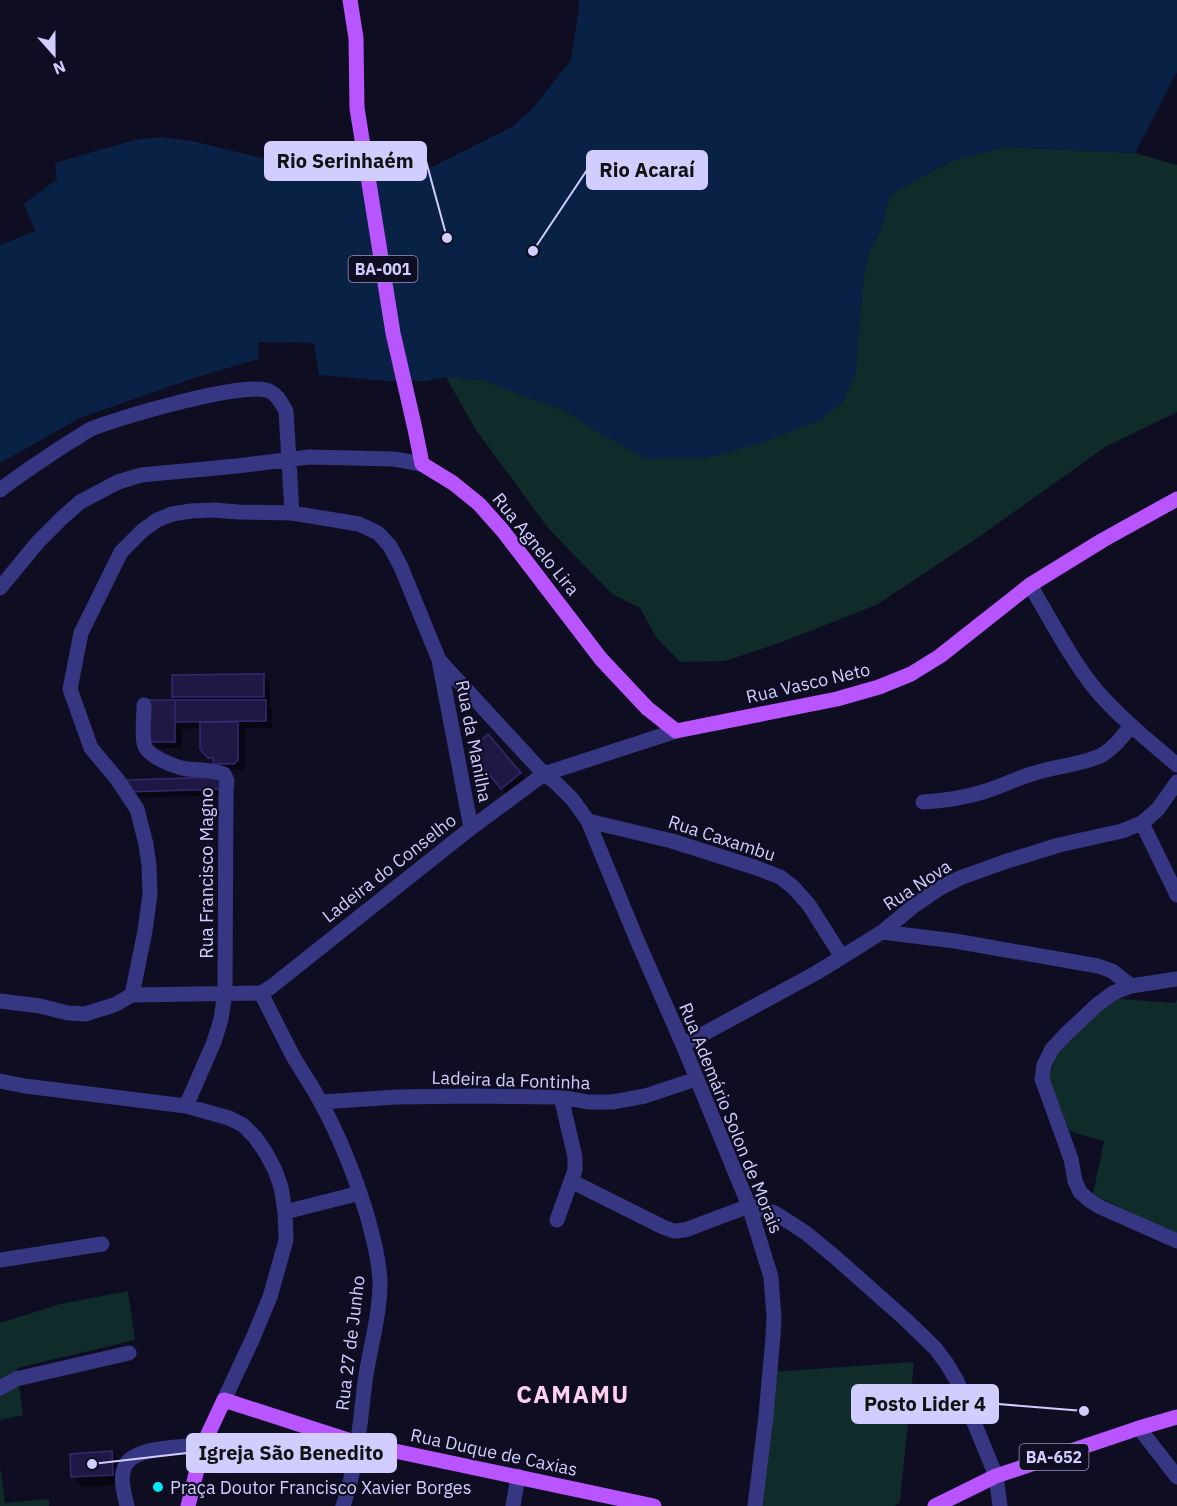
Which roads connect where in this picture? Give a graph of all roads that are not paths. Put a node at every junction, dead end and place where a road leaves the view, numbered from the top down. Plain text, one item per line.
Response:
1 (350, 0) edge
2 (289, 460) junction
3 (422, 464) junction
4 (0, 490) edge
5 (1177, 499) edge
6 (292, 513) junction
7 (1030, 585) junction
8 (0, 588) edge
9 (439, 660) junction
10 (144, 705) dead end
11 (1131, 726) junction
12 (676, 731) junction
13 (1177, 765) edge
14 (544, 774) junction
15 (1177, 782) edge
16 (923, 802) dead end
17 (588, 821) junction
18 (1142, 823) junction
19 (471, 828) junction
20 (1177, 895) edge
21 (882, 932) junction
22 (842, 957) junction
23 (1177, 979) edge
24 (1131, 986) junction
25 (225, 993) junction
26 (261, 993) junction
27 (132, 995) junction
28 (0, 1001) edge
29 (683, 1045) junction
30 (696, 1079) junction
31 (0, 1081) edge
32 (561, 1097) junction
33 (321, 1102) junction
34 (186, 1106) junction
35 (572, 1181) junction
36 (360, 1193) junction
37 (749, 1206) junction
38 (285, 1212) junction
39 (557, 1220) dead end
40 (1177, 1241) edge
41 (102, 1244) dead end
42 (0, 1260) edge
43 (129, 1353) dead end
44 (0, 1388) edge
45 (224, 1400) junction
46 (1177, 1417) edge
47 (1139, 1428) junction
48 (357, 1443) junction
49 (203, 1445) junction
50 (519, 1476) junction
51 (996, 1476) junction
52 (1177, 1477) edge
53 (127, 1506) edge
54 (188, 1506) edge
55 (343, 1506) edge
56 (513, 1506) edge
57 (654, 1506) edge
58 (755, 1506) edge
59 (934, 1506) edge
60 (1000, 1506) edge

1 - 3 main road, BA-001
2 - 3 street, Rua Agnelo Lira
2 - 4 street
2 - 6 street
2 - 8 street, Rua Agnelo Lira
3 - 12 main road, Rua Agnelo Lira
5 - 7 main road, Rua Vasco Neto
6 - 9 street, Rua da Manilha
6 - 27 street, Rua da Manilha
7 - 11 street
7 - 12 main road, Rua Vasco Neto
9 - 14 street, Rua da Manilha
9 - 19 street, Rua da Manilha
10 - 25 street, Rua Francisco Magno
11 - 13 street
11 - 16 street
12 - 14 street, Rua Vasco Neto
14 - 17 street, Rua Ademário Solon de Morais
14 - 19 street, Ladeira do Conselho
15 - 18 street, Rua Nova
17 - 22 street, Rua Caxambu
17 - 29 street, Rua Ademário Solon de Morais
18 - 20 street
18 - 21 street, Rua Nova
19 - 26 street, Ladeira do Conselho
21 - 22 street, Rua Nova
21 - 24 street
22 - 29 street, Rua Nova
23 - 24 street
24 - 40 street
25 - 26 street
25 - 27 street
25 - 34 street
26 - 33 street, Rua 27 de Junho
27 - 28 street
29 - 30 street, Rua Ademário Solon de Morais
30 - 32 street, Ladeira da Fontinha
30 - 37 street, Rua Ademário Solon de Morais
31 - 34 street
32 - 33 street, Ladeira da Fontinha
32 - 35 street
33 - 36 street, Rua 27 de Junho
34 - 38 street
35 - 37 street
35 - 39 street
36 - 38 street
36 - 48 street, Rua 27 de Junho
37 - 51 street
37 - 58 street, Rua Ademário Solon de Morais
38 - 45 street
41 - 42 street
43 - 44 street
45 - 48 main road, Rua Duque de Caxias
45 - 49 main road
46 - 47 main road, BA-652
47 - 51 main road, BA-652
47 - 52 street
48 - 50 main road, Rua Duque de Caxias
48 - 55 street, Rua 27 de Junho
49 - 53 street
49 - 54 main road
50 - 56 street
50 - 57 main road, Rua Duque de Caxias
51 - 59 main road, BA-652
51 - 60 street

